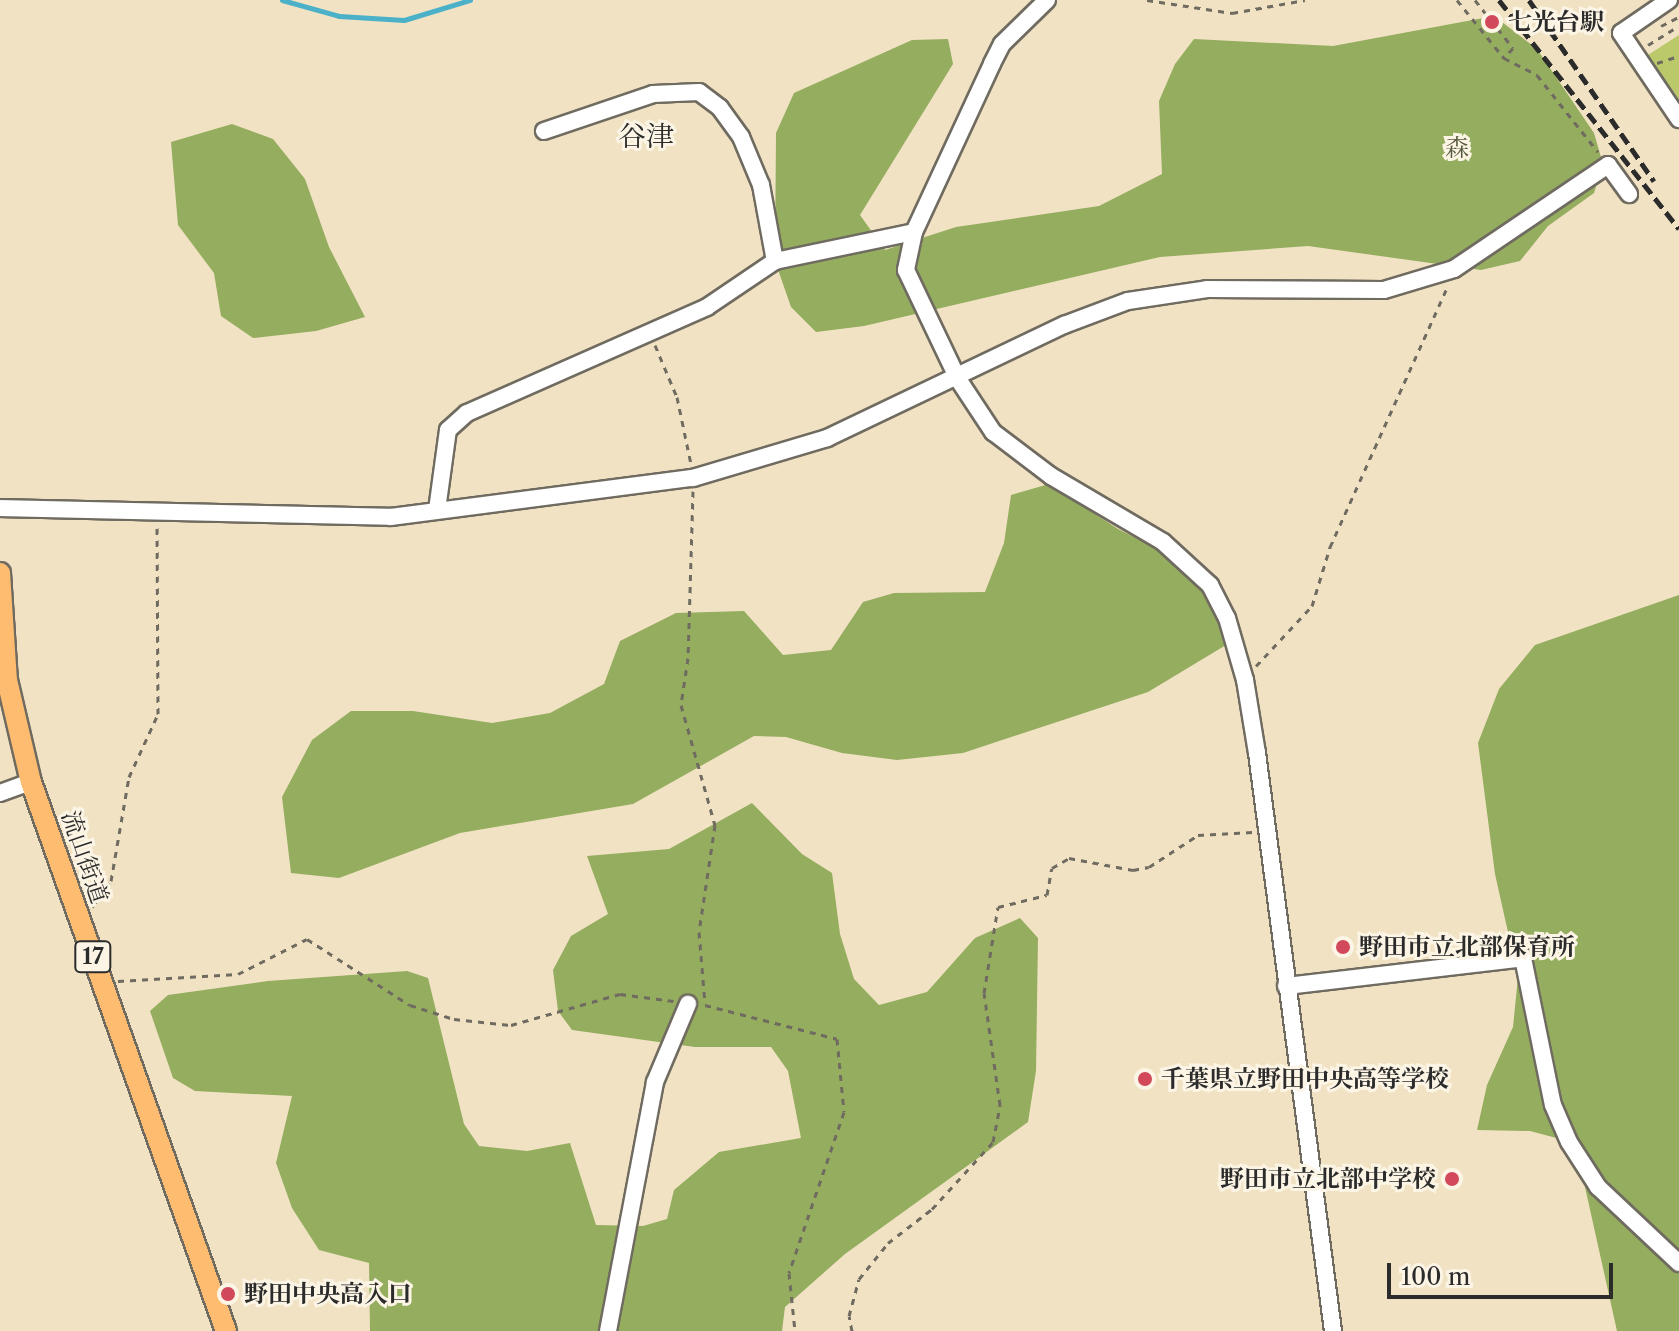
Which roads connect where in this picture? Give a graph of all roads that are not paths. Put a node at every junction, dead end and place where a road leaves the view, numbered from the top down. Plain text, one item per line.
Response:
1 (1047, 0) edge
2 (1669, 0) edge
3 (1679, 119) edge
4 (544, 131) dead end
5 (1629, 194) dead end
6 (914, 232) junction
7 (775, 261) junction
8 (958, 379) junction
9 (0, 508) edge
10 (437, 510) junction
11 (0, 573) edge
12 (31, 782) junction
13 (0, 793) edge
14 (1286, 986) junction
15 (697, 1004) road end
16 (1679, 1263) edge
17 (226, 1331) edge
18 (608, 1331) edge
19 (1333, 1331) edge

1 - 6 street
2 - 3 street
4 - 7 street
5 - 8 street
6 - 7 street
6 - 8 street
7 - 10 street
8 - 10 street
8 - 14 street
9 - 10 street
11 - 12 main road, 流山街道 / 17
12 - 13 street
12 - 17 main road, 流山街道 / 17
14 - 16 street
14 - 19 street
15 - 18 street

